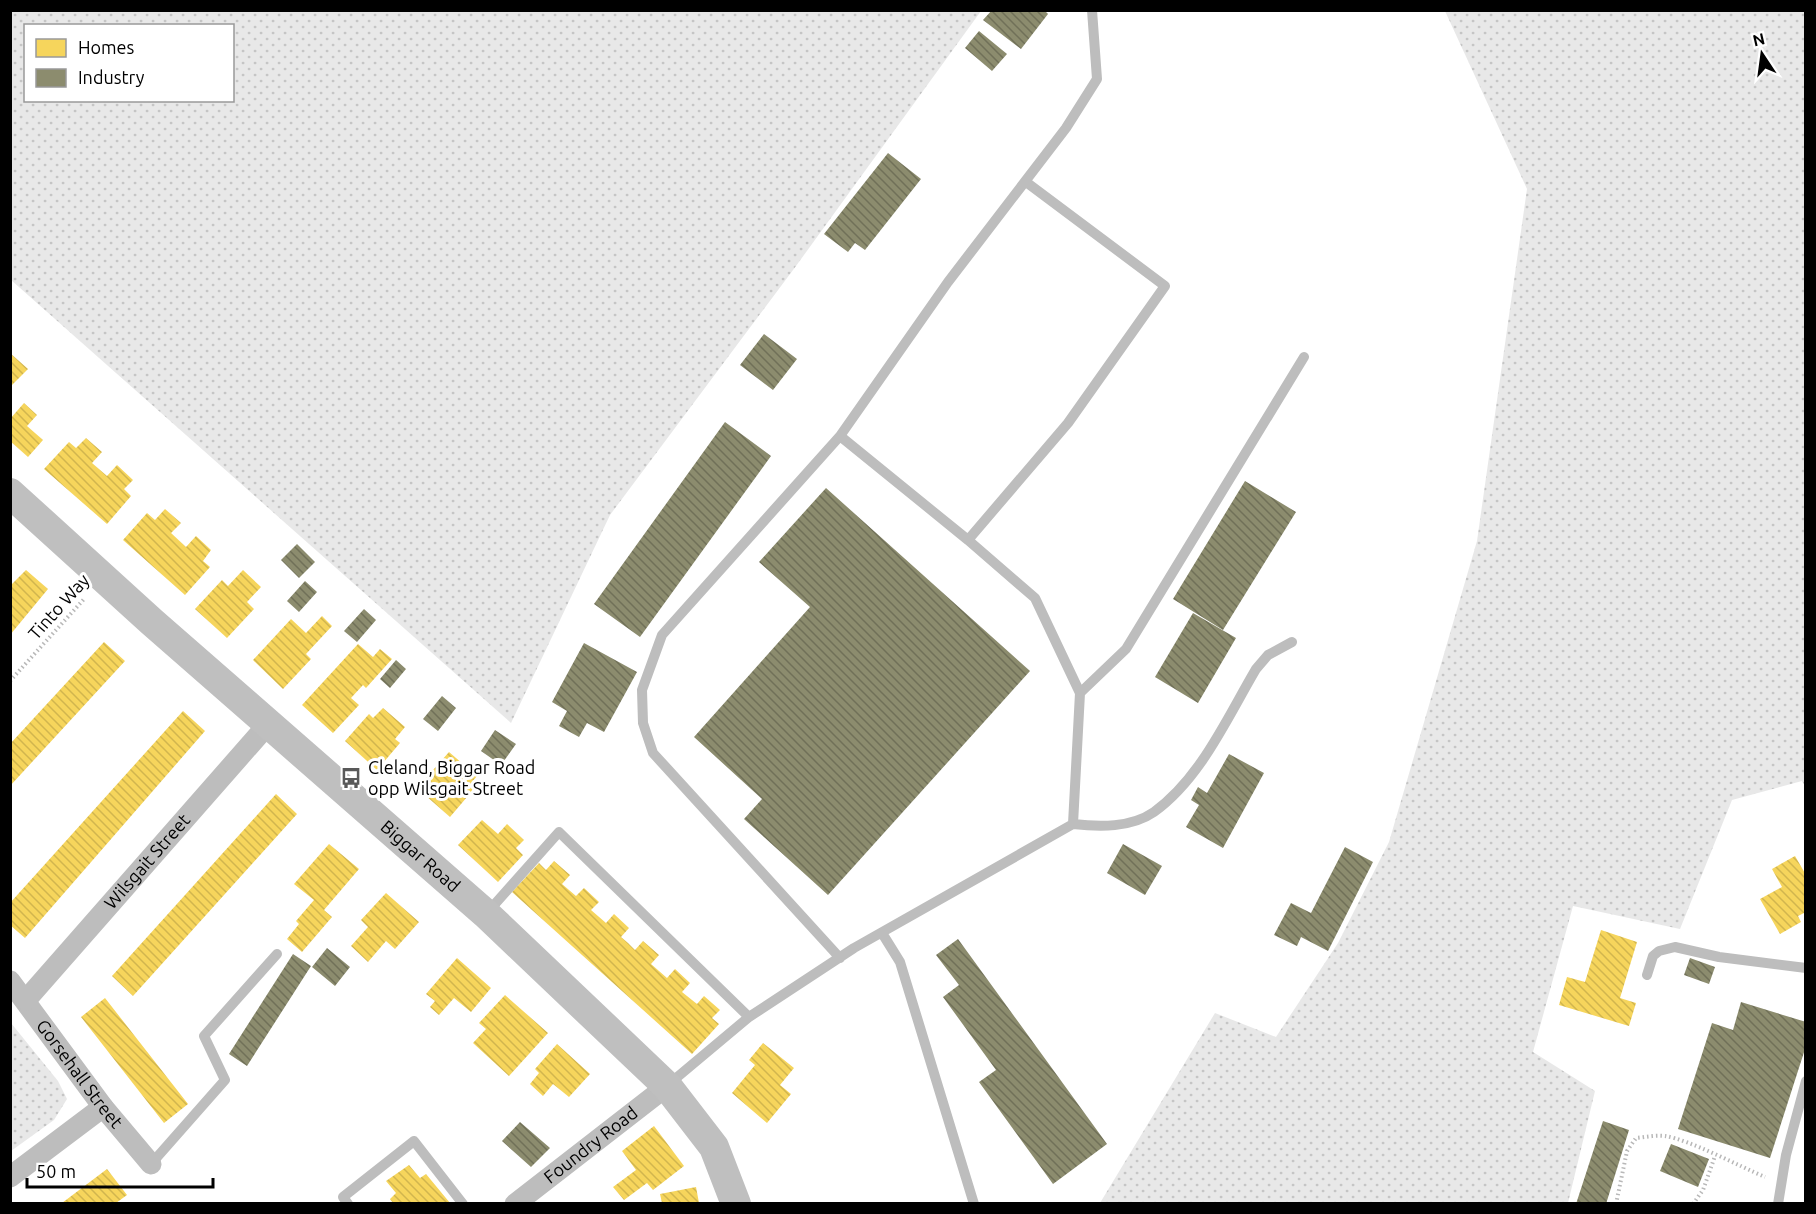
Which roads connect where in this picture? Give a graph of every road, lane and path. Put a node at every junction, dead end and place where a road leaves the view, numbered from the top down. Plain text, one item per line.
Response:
1 (1092, 10) edge
2 (1026, 182) junction
3 (1304, 357) dead end
4 (840, 436) junction
5 (10, 493) edge
6 (968, 540) junction
7 (103, 577) junction
8 (1292, 642) dead end
9 (10, 681) edge
10 (1080, 693) junction
11 (270, 722) junction
12 (1073, 825) junction
13 (486, 914) junction
14 (882, 933) junction
15 (277, 954) dead end
16 (840, 958) junction
17 (1806, 968) edge
18 (1647, 975) dead end
19 (10, 981) edge
20 (26, 1000) junction
21 (749, 1017) junction
22 (1806, 1081) edge
23 (667, 1086) junction
24 (103, 1107) junction
25 (1715, 1156) junction
26 (151, 1164) joint
27 (10, 1177) edge
28 (1780, 1184) junction
29 (348, 1203) edge
30 (463, 1203) edge
31 (515, 1203) edge
32 (736, 1203) edge
33 (974, 1203) edge
34 (1616, 1203) edge
35 (1694, 1203) edge
36 (1778, 1203) edge

1 - 2 lane
2 - 4 lane
2 - 6 lane
3 - 10 lane
4 - 6 lane
4 - 16 lane
5 - 7 street, Biggar Road
6 - 10 lane
7 - 9 path, Tinto Way
7 - 11 street, Biggar Road
8 - 12 lane
10 - 12 lane
11 - 13 street, Biggar Road
11 - 20 street, Wilsgait Street
12 - 14 lane
13 - 21 lane
13 - 23 street, Biggar Road
14 - 16 lane
14 - 33 lane
15 - 26 lane
16 - 21 lane
17 - 18 lane
19 - 20 street, Gorsehall Street
20 - 24 street, Gorsehall Street
21 - 23 lane
22 - 28 lane
23 - 31 street, Foundry Road
23 - 32 street, Biggar Road
24 - 26 street, Gorsehall Street
24 - 27 street
25 - 28 path
25 - 34 path
25 - 35 path
28 - 36 lane
29 - 30 lane

